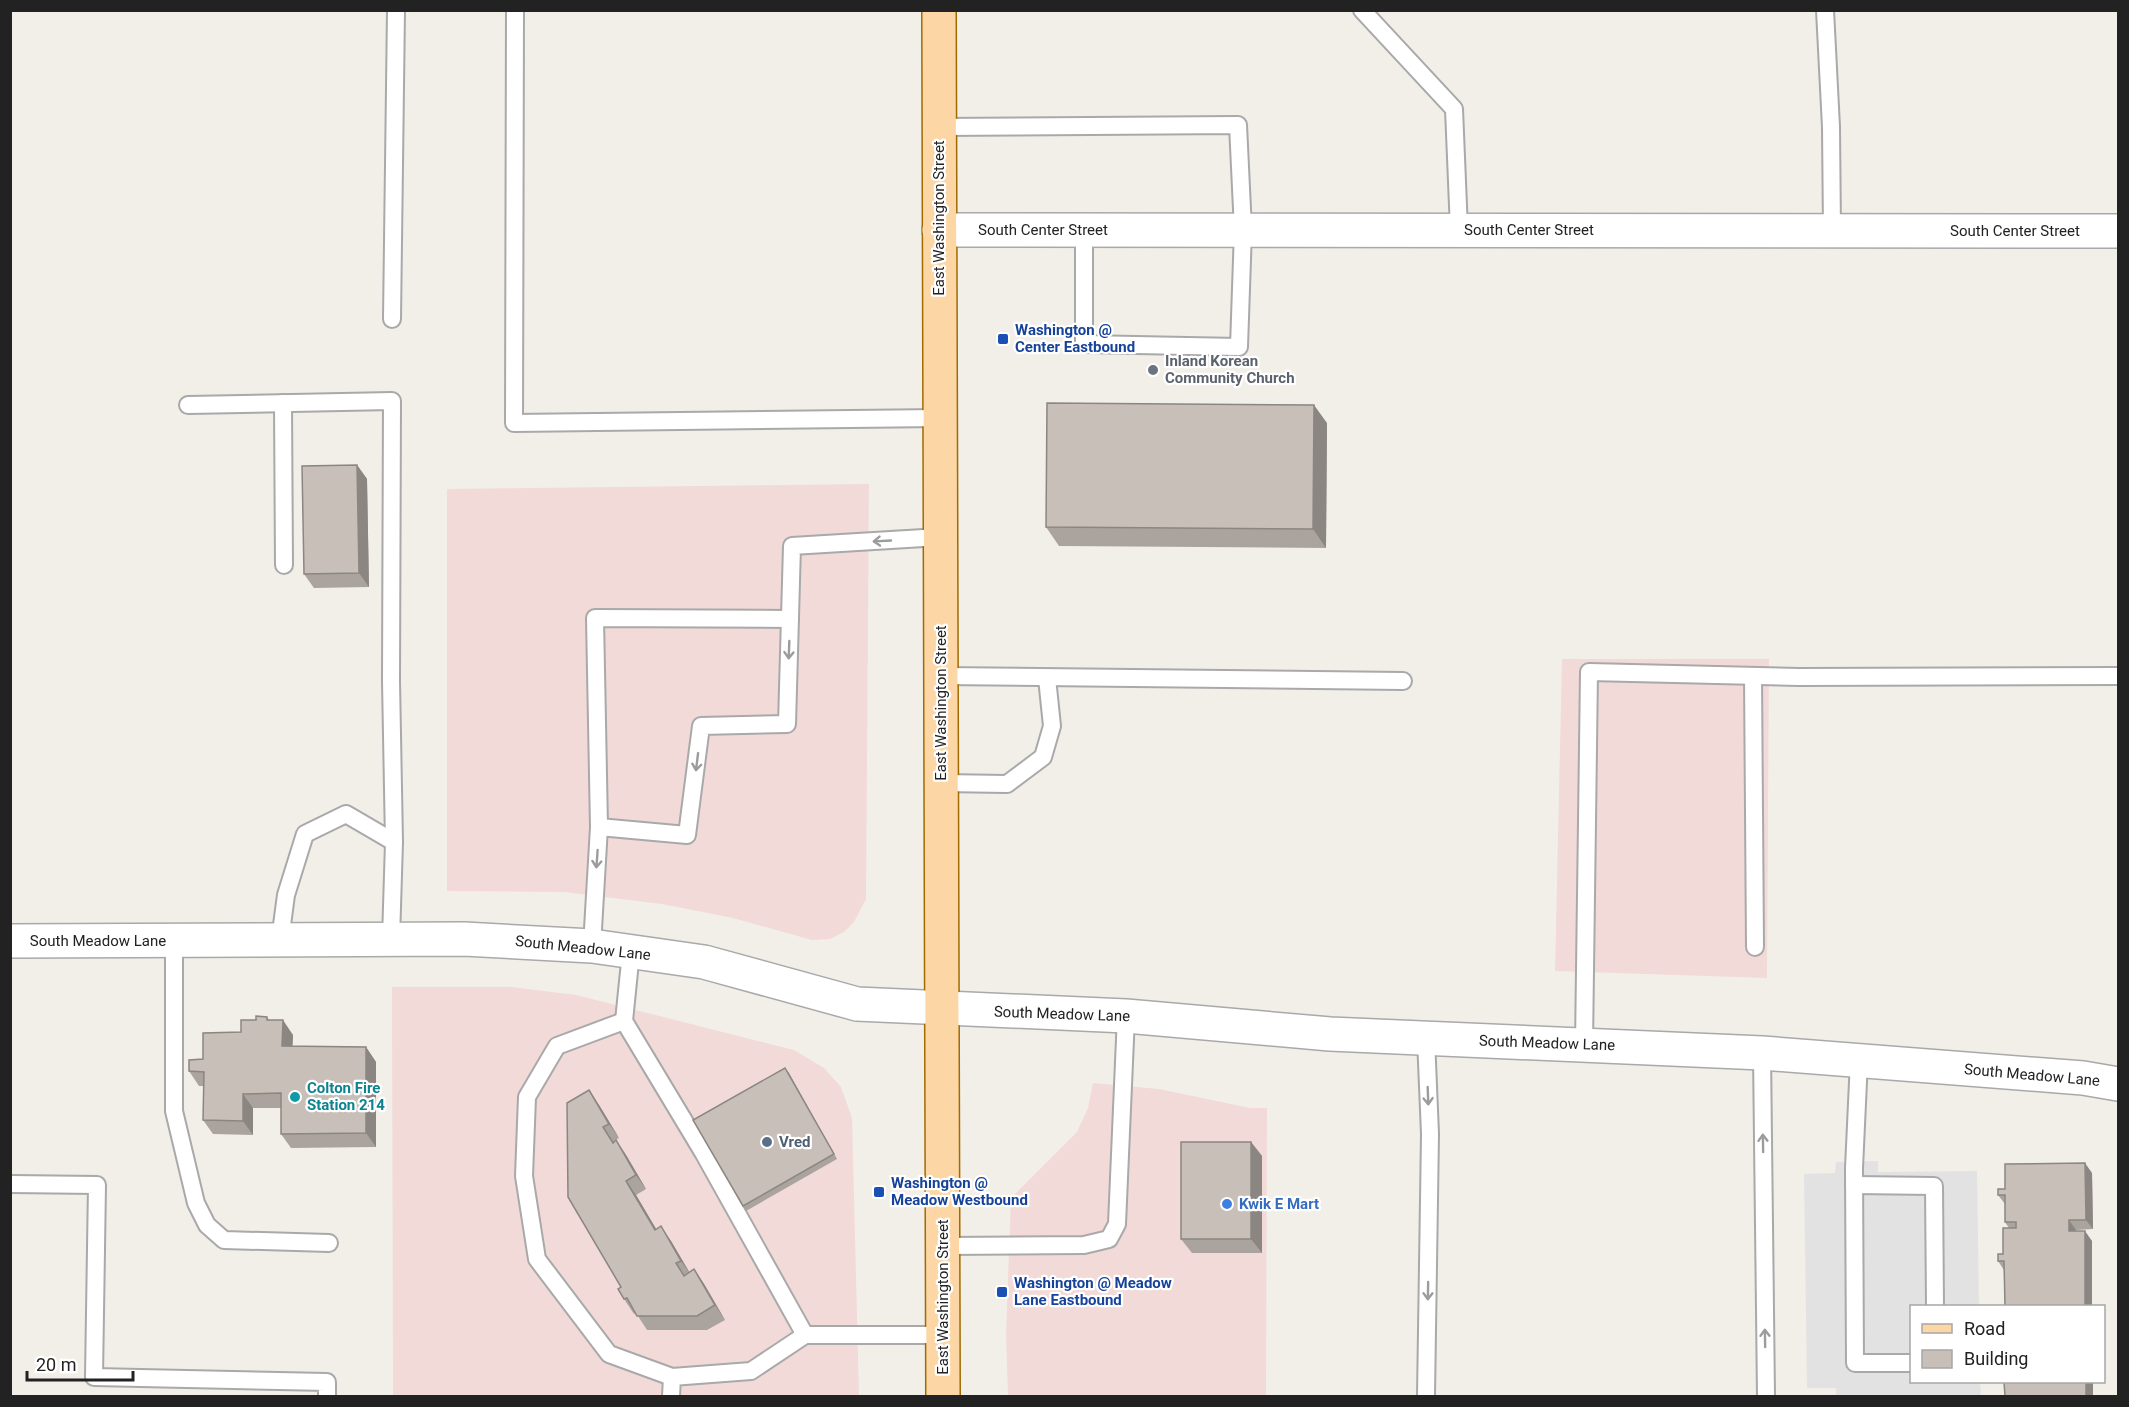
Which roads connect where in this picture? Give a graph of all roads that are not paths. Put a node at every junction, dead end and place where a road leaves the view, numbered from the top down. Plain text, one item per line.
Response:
1 (396, 10) edge
2 (515, 10) edge
3 (939, 10) edge
4 (1362, 10) edge
5 (1825, 10) edge
6 (939, 127) junction
7 (939, 230) junction
8 (1084, 230) junction
9 (1243, 230) junction
10 (1459, 230) junction
11 (1832, 231) junction
12 (2118, 231) edge
13 (392, 319) dead end
14 (283, 403) junction
15 (188, 405) dead end
16 (940, 418) junction
17 (940, 537) junction
18 (284, 566) dead end
19 (790, 619) junction
20 (941, 676) junction
21 (1753, 676) junction
22 (2118, 676) edge
23 (1047, 678) junction
24 (1403, 681) dead end
25 (942, 783) junction
26 (599, 827) junction
27 (394, 842) junction
28 (391, 939) junction
29 (174, 940) junction
30 (280, 940) junction
31 (10, 942) edge
32 (591, 946) junction
33 (1755, 947) dead end
34 (631, 952) junction
35 (942, 1009) junction
36 (1126, 1016) junction
37 (624, 1021) junction
38 (1426, 1038) junction
39 (1584, 1045) junction
40 (1762, 1053) junction
41 (1858, 1060) junction
42 (2118, 1084) edge
43 (10, 1184) edge
44 (1854, 1185) junction
45 (329, 1243) dead end
46 (943, 1246) junction
47 (1935, 1305) edge
48 (805, 1335) junction
49 (943, 1335) junction
50 (1910, 1363) edge
51 (672, 1377) junction
52 (327, 1396) edge
53 (671, 1396) edge
54 (943, 1396) edge
55 (1426, 1396) edge
56 (1766, 1396) edge

1 - 13 lane
2 - 16 lane
3 - 6 main road, East Washington Street
4 - 10 lane
5 - 11 lane
6 - 7 main road, East Washington Street
6 - 9 lane
7 - 8 street, South Center Street
7 - 16 main road, East Washington Street
8 - 9 street, South Center Street
8 - 9 lane
9 - 10 street, South Center Street
10 - 11 street, South Center Street
11 - 12 street, South Center Street
14 - 15 lane
14 - 18 lane
14 - 27 lane
16 - 17 main road, East Washington Street
17 -> 19 lane
17 - 20 main road, East Washington Street
19 -> 26 lane
19 - 26 lane
20 - 23 lane
20 - 25 main road, East Washington Street
21 - 22 lane
21 - 33 lane
21 - 39 lane
23 - 24 lane
23 - 25 lane
25 - 35 main road, East Washington Street
26 -> 32 lane
27 - 28 lane
27 - 30 lane
28 - 30 street, South Meadow Lane
28 - 32 street, South Meadow Lane
29 - 30 street, South Meadow Lane
29 - 31 street, South Meadow Lane
29 - 45 lane
32 - 34 street, South Meadow Lane
34 - 35 street, South Meadow Lane
34 - 37 lane
35 - 36 street, South Meadow Lane
35 - 46 main road, East Washington Street
36 - 38 street, South Meadow Lane
36 - 46 lane
37 - 48 lane
37 - 51 lane
38 - 39 street, South Meadow Lane
38 -> 55 lane
39 - 40 street, South Meadow Lane
40 - 41 street, South Meadow Lane
56 -> 40 lane
41 - 42 street, South Meadow Lane
41 - 44 lane
43 - 52 lane
44 - 47 lane
44 - 50 lane
46 - 49 main road, East Washington Street
48 - 49 lane
48 - 51 lane
49 - 54 main road, East Washington Street
51 - 53 lane

